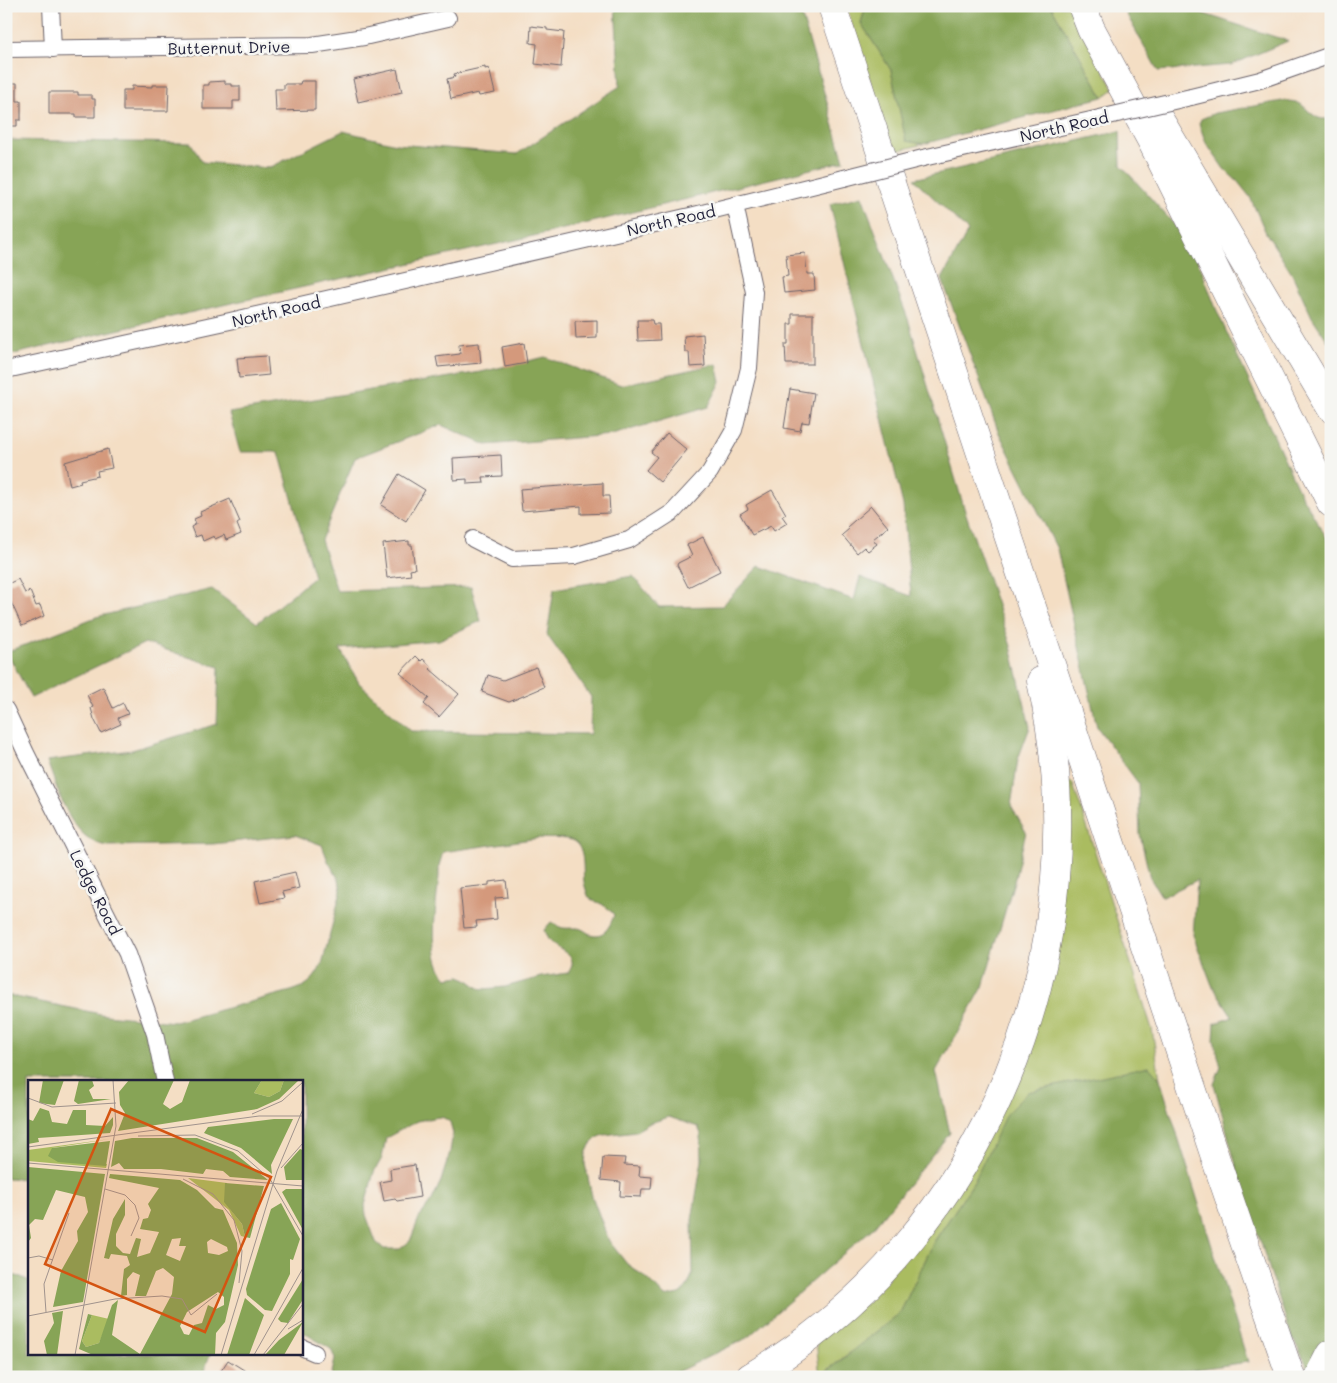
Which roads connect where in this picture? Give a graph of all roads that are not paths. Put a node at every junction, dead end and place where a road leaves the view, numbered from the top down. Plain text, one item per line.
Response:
1 (51, 6) edge
2 (832, 6) edge
3 (1082, 6) edge
4 (1092, 6) edge
5 (448, 18) dead end
6 (6, 49) edge
7 (53, 49) junction
8 (1331, 55) edge
9 (735, 205) junction
10 (6, 370) edge
11 (1331, 408) edge
12 (1331, 503) edge
13 (473, 539) dead end
14 (1028, 596) junction
15 (6, 710) edge
16 (165, 1080) edge
17 (1331, 1354) edge
18 (1288, 1369) edge
19 (750, 1377) edge
20 (1319, 1377) edge

1 - 7 street
2 - 14 highway
3 - 12 highway
4 - 11 highway
5 - 7 street, Butternut Drive
6 - 7 street, Butternut Drive
8 - 9 street, North Road, bridge
9 - 10 street, North Road
9 - 13 street
14 - 18 highway
14 - 19 highway
15 - 16 street, Ledge Road
17 - 20 highway

